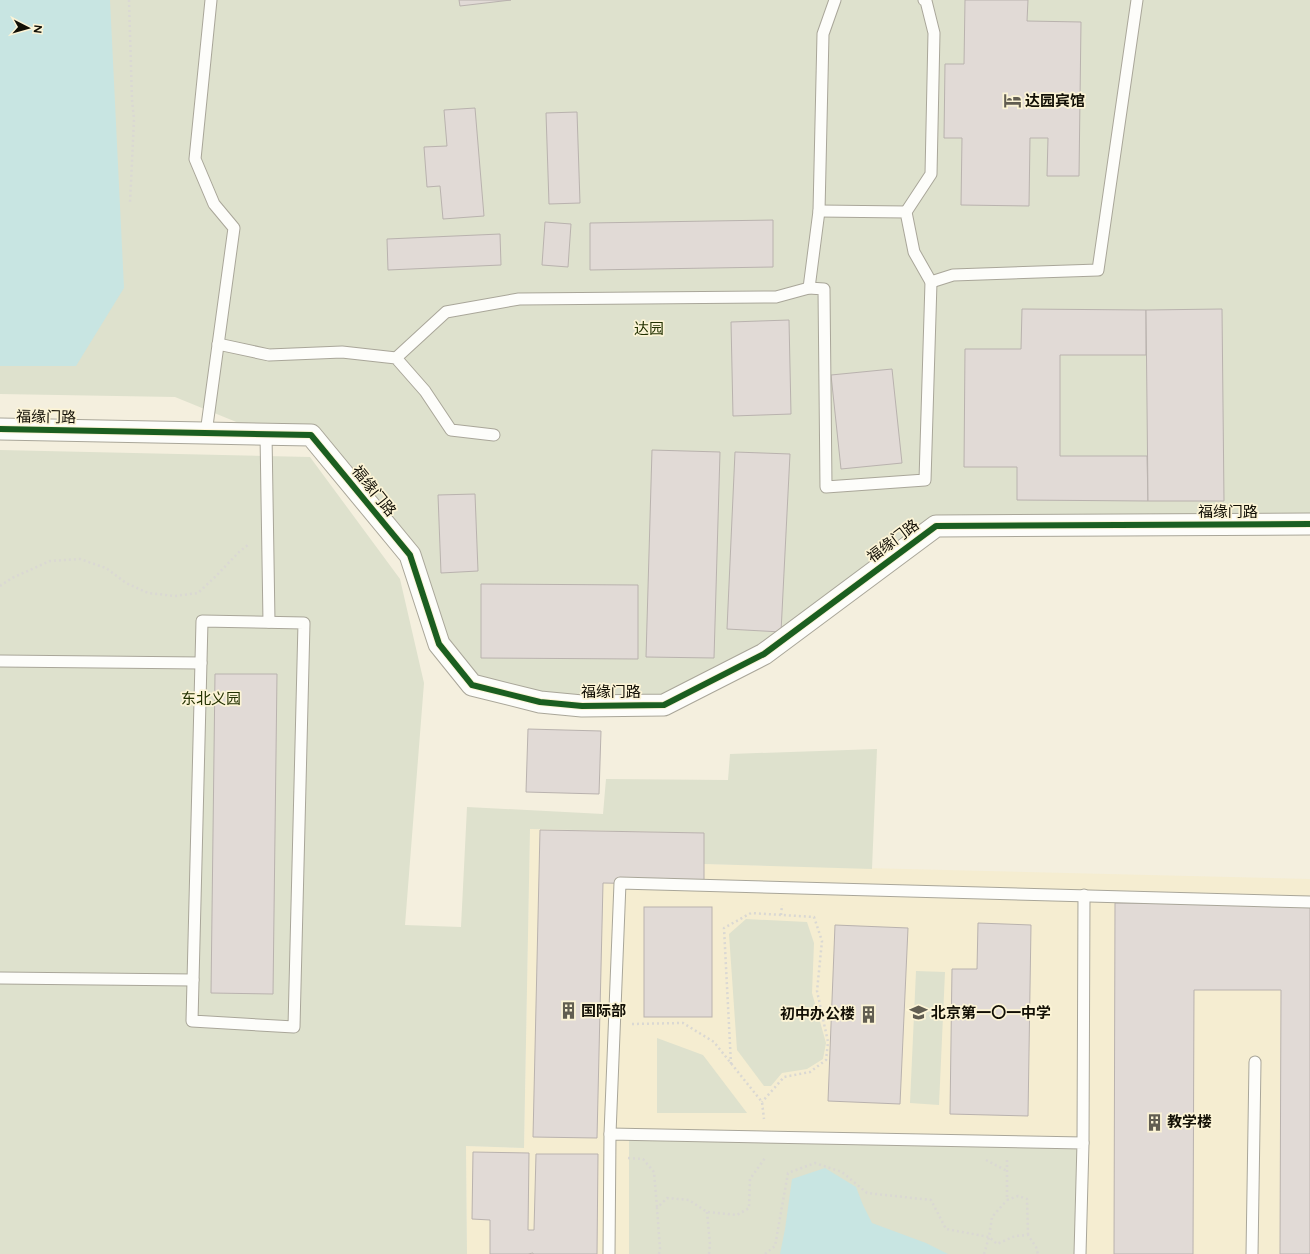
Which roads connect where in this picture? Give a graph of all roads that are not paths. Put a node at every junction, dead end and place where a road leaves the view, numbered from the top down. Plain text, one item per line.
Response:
1 (211, 0) edge
2 (835, 0) edge
3 (924, 0) edge
4 (1137, 0) edge
5 (819, 211) junction
6 (906, 212) junction
7 (932, 282) junction
8 (809, 288) junction
9 (218, 344) junction
10 (396, 358) junction
11 (0, 429) edge
12 (206, 433) junction
13 (266, 434) junction
14 (494, 435) dead end
15 (1310, 524) edge
16 (269, 622) junction
17 (0, 661) edge
18 (202, 663) junction
19 (1084, 896) junction
20 (1310, 902) edge
21 (0, 978) edge
22 (193, 980) junction
23 (1255, 1062) dead end
24 (610, 1134) junction
25 (1083, 1143) junction
26 (609, 1254) edge
27 (1080, 1254) edge
28 (1252, 1254) edge

1 - 9 lane
2 - 5 lane
3 - 6 lane
4 - 7 lane
5 - 6 lane
5 - 8 lane
6 - 7 lane
7 - 8 lane
8 - 10 lane
9 - 10 lane
9 - 12 lane
10 - 14 lane
11 - 12 street, 福缘门路
12 - 13 street, 福缘门路
13 - 15 street, 福缘门路
13 - 16 lane
16 - 18 lane
16 - 22 lane
17 - 18 lane
18 - 22 lane
19 - 20 lane
19 - 24 lane
19 - 25 lane
21 - 22 lane
23 - 28 lane
24 - 25 lane
24 - 26 lane
25 - 27 lane

